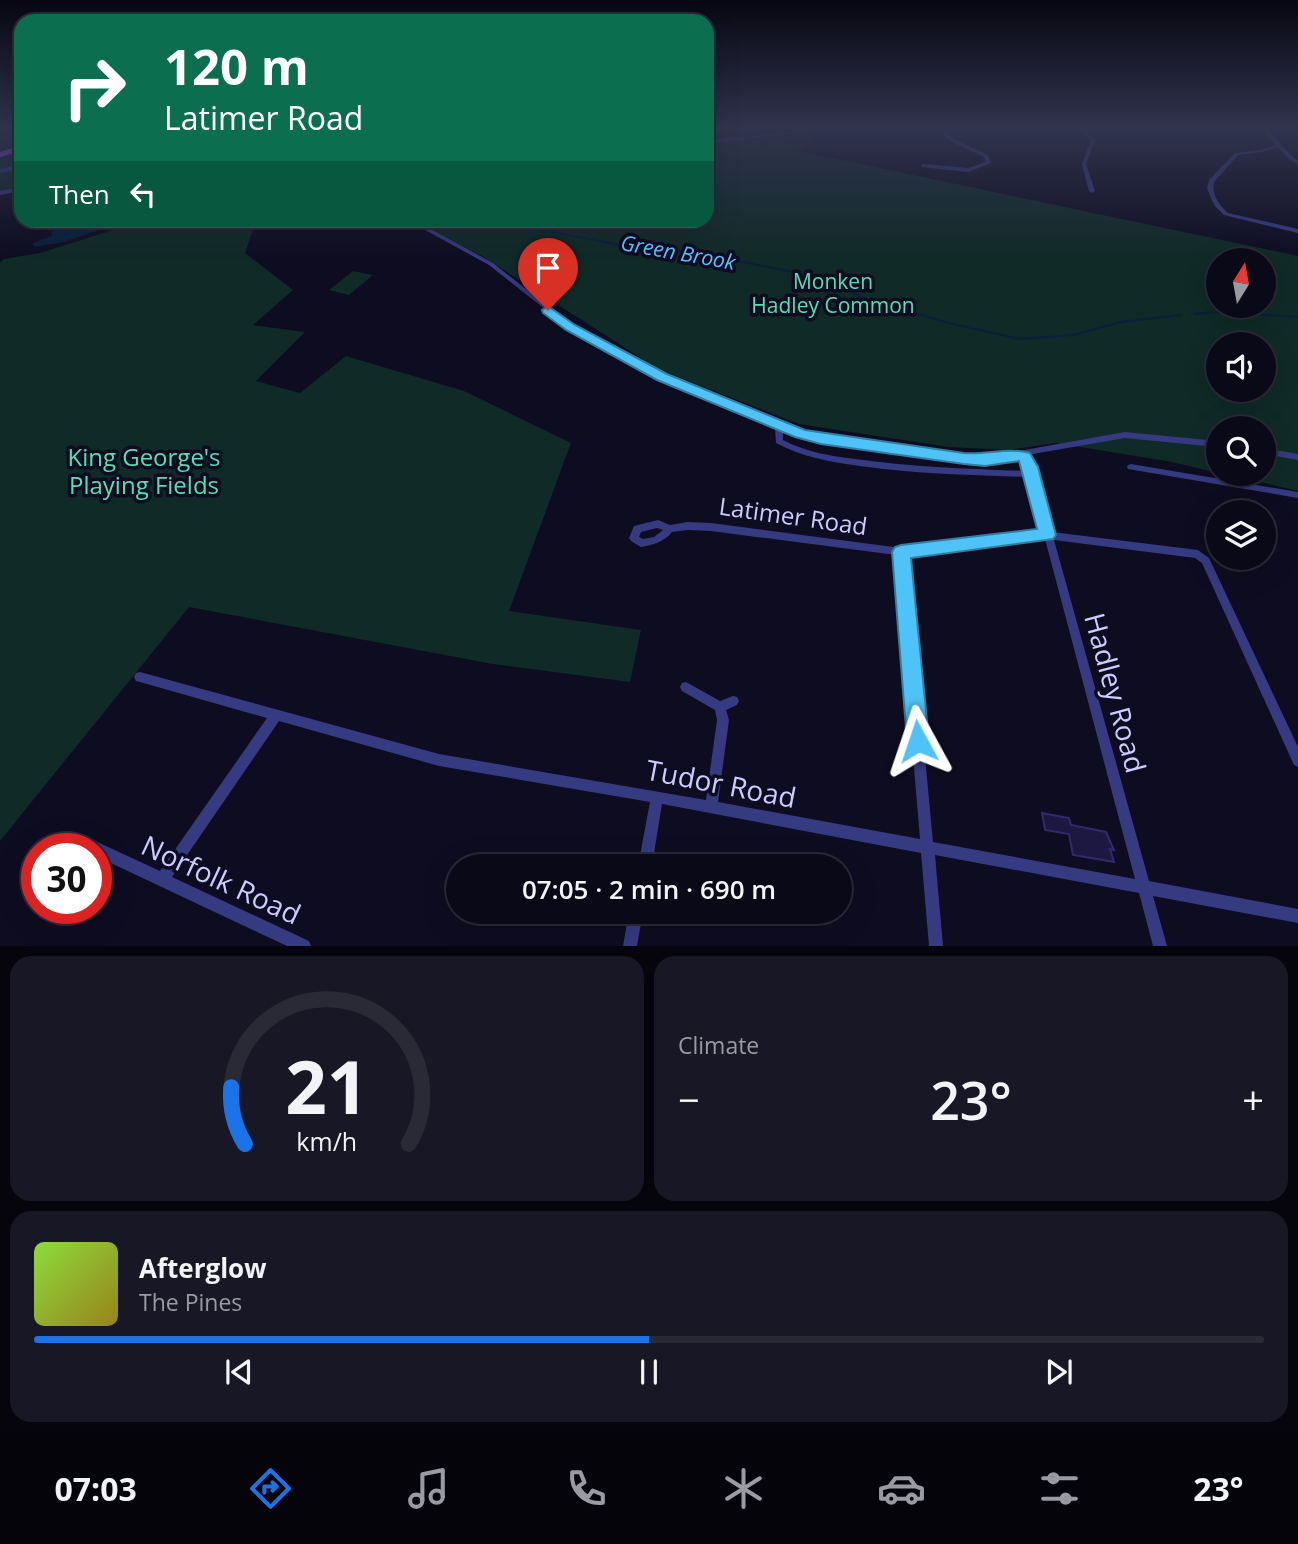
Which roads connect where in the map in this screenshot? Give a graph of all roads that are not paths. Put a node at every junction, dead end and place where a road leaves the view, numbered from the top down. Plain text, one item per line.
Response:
1 (1087, 173) edge
2 (1219, 173) edge
3 (1092, 191) dead end
4 (424, 228) edge
5 (1298, 231) edge
6 (779, 426) junction
7 (1206, 442) edge
8 (1276, 453) edge
9 (1021, 455) junction
10 (1298, 457) edge
11 (1131, 467) dead end
12 (1031, 474) junction
13 (1206, 479) edge
14 (1253, 486) edge
15 (1298, 495) edge
16 (669, 529) dead end
17 (1047, 535) junction
18 (901, 552) junction
19 (140, 677) dead end
20 (686, 687) dead end
21 (733, 701) dead end
22 (720, 707) junction
23 (276, 715) junction
24 (1298, 761) edge
25 (657, 797) junction
26 (711, 807) junction
27 (927, 848) junction
28 (647, 854) edge
29 (112, 855) edge
30 (163, 878) junction
31 (1143, 888) junction
32 (1298, 916) edge
33 (634, 924) edge
34 (304, 946) edge
35 (630, 946) edge
36 (936, 946) edge
37 (1160, 946) edge

1 - 3 street
2 - 5 street
4 - 6 street
6 - 9 street
6 - 12 street
7 - 9 street
8 - 10 street
9 - 12 street, Hadley Road
11 - 13 street
12 - 17 street, Hadley Road
14 - 15 street
16 - 18 street, Latimer Road
17 - 18 street, Latimer Road
17 - 24 street, Latimer Road
17 - 31 street, Hadley Road
18 - 27 street
19 - 23 street, Tudor Road
20 - 22 street
21 - 22 street
22 - 26 street
23 - 25 street, Tudor Road
23 - 30 street
25 - 26 street, Tudor Road
25 - 28 street
26 - 27 street, Tudor Road
27 - 31 street, Tudor Road
27 - 36 street
29 - 30 street, Norfolk Road
30 - 34 street, Norfolk Road
31 - 32 street, Tudor Road
31 - 37 street, Hadley Road
33 - 35 street

